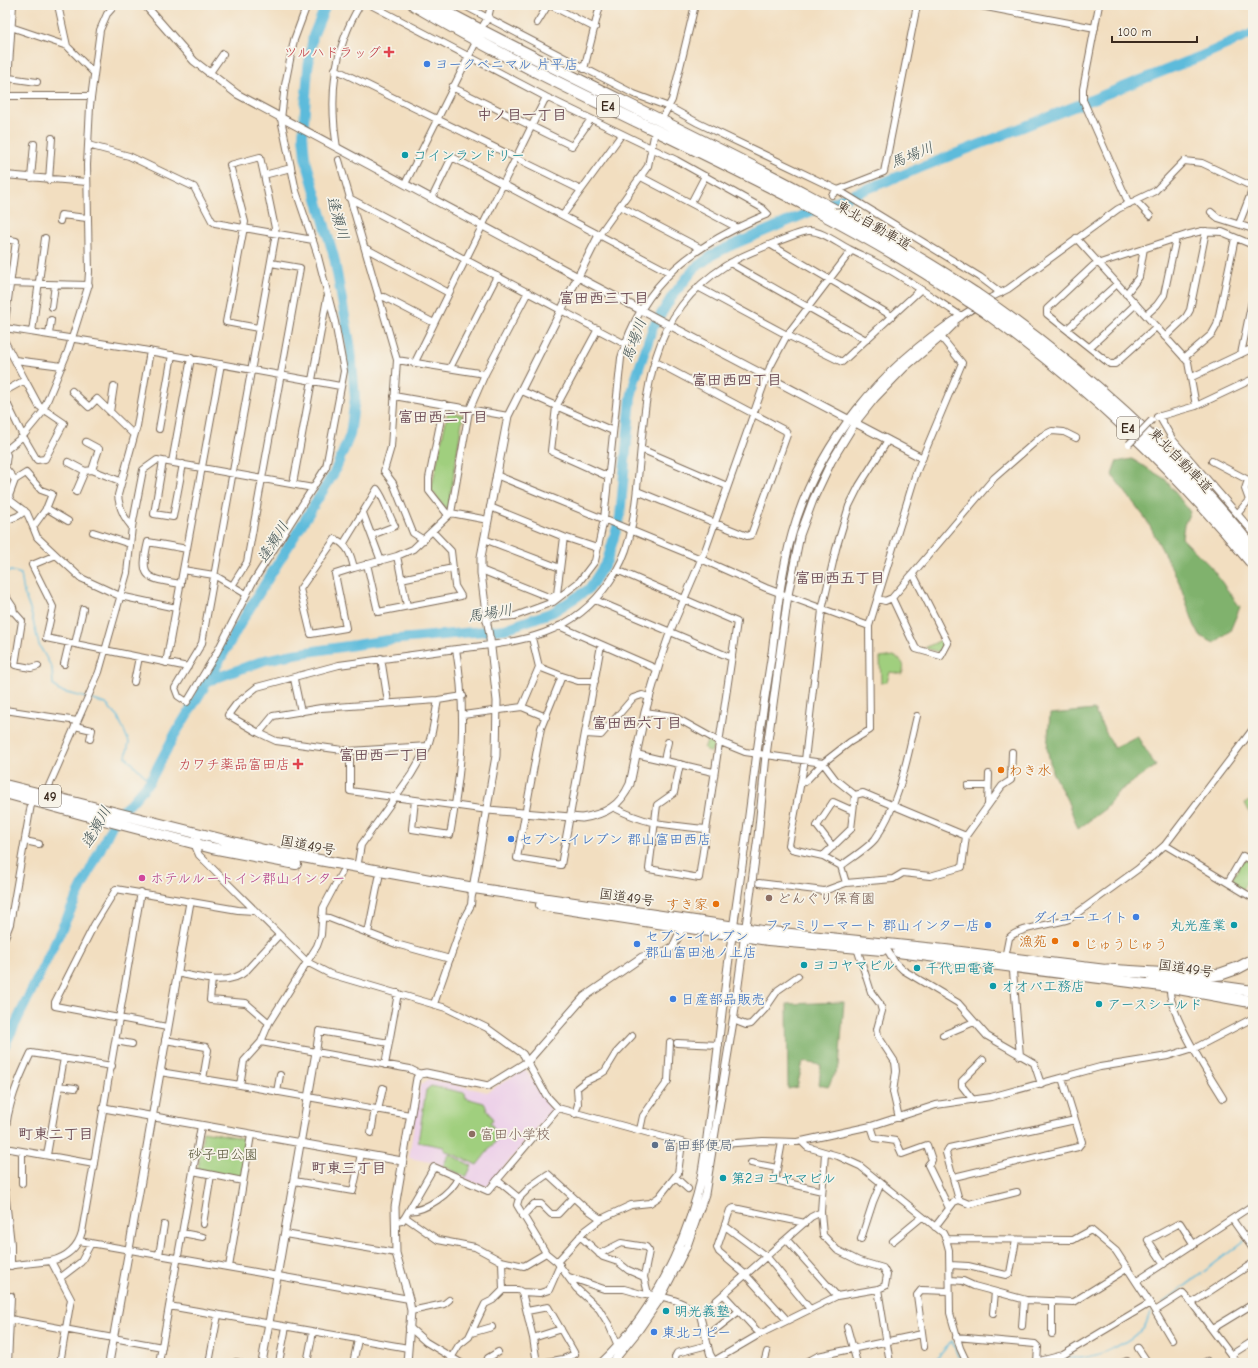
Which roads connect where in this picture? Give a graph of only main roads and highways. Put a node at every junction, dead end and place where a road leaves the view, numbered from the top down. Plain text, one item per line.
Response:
1 (414, 5) edge
2 (433, 5) edge
3 (972, 297) junction
4 (988, 308) junction
5 (1253, 548) edge
6 (1253, 564) edge
7 (5, 785) edge
8 (5, 793) edge
9 (91, 812) junction
10 (197, 839) junction
11 (473, 891) junction
12 (744, 932) junction
13 (1253, 960) edge
14 (1008, 962) junction
15 (1107, 970) junction
16 (1170, 987) junction
17 (1253, 991) edge
18 (1253, 998) edge
19 (1253, 1002) edge

1 - 3 highway, 東北自動車道 / E4
2 - 3 highway, 東北自動車道 / E4
3 - 4 highway, 東北自動車道 / E4, bridge
4 - 5 highway, 東北自動車道 / E4
4 - 6 highway, 東北自動車道 / E4
7 - 9 highway, 国道49号 / 49
8 - 9 highway, 国道49号 / 49
9 - 10 highway, 国道49号 / 49
10 - 11 highway, 国道49号 / 49
10 - 11 highway, 国道49号 / 49
11 - 12 highway, 国道49号 / 49
12 - 14 highway, 国道49号 / 49
12 - 14 highway, 国道49号 / 49
13 - 15 highway
14 - 15 highway, 国道49号 / 49
14 - 16 highway, 国道49号 / 49
15 - 17 highway, 国道49号 / 49
16 - 18 highway, 国道49号 / 49
16 - 19 highway

